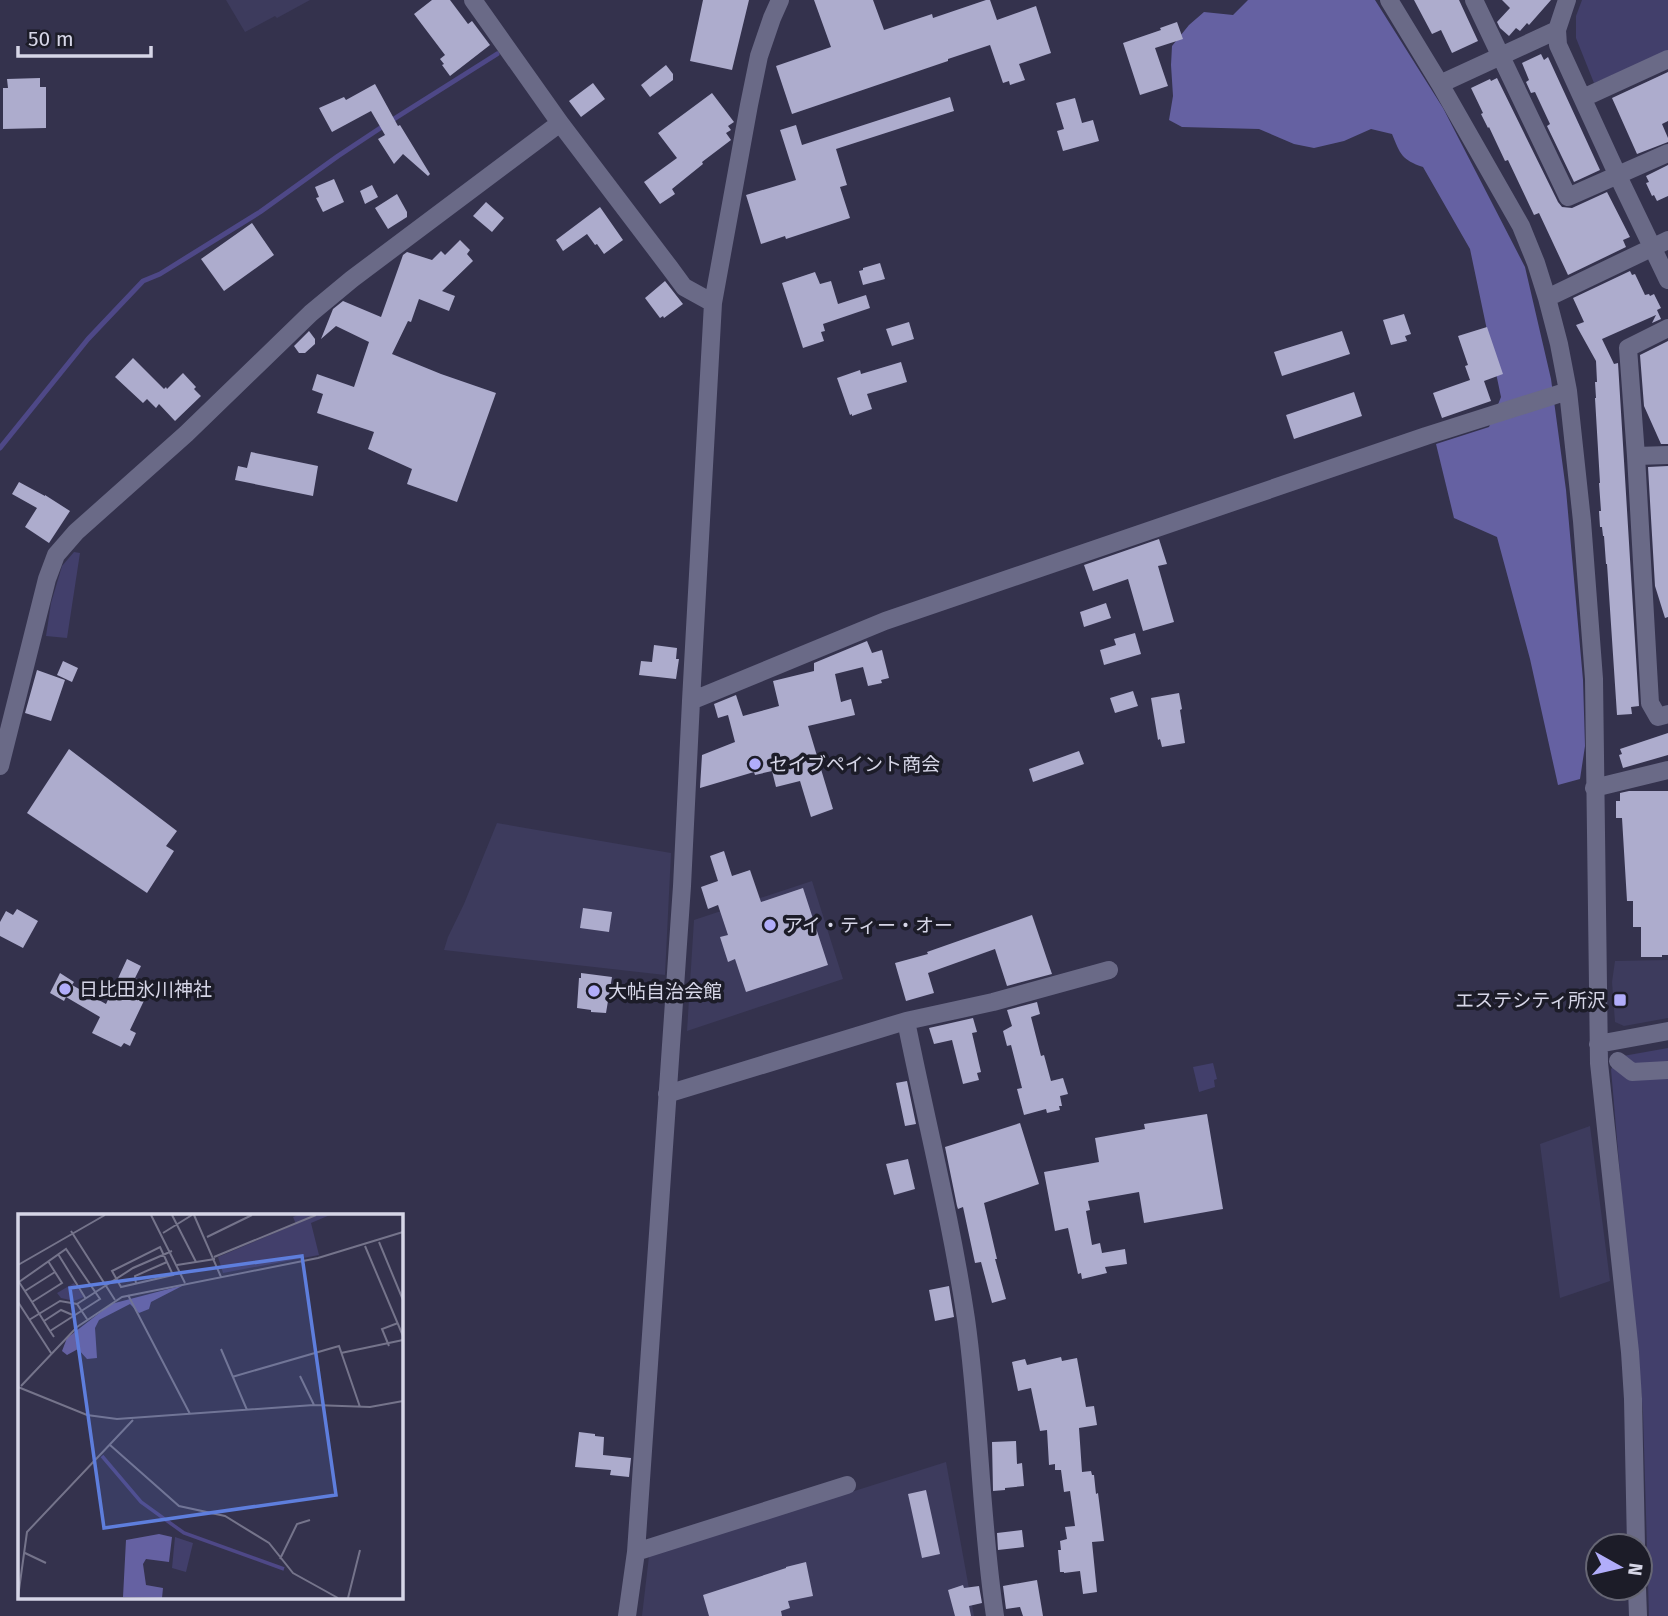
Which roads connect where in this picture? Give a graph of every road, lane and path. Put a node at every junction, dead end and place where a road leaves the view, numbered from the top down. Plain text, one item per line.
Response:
1 (473, 0) edge
2 (780, 0) edge
3 (1389, 0) edge
4 (1567, 0) edge
5 (1479, 2) edge
6 (1557, 30) junction
7 (1501, 55) junction
8 (1668, 59) edge
9 (1440, 84) junction
10 (1583, 98) junction
11 (560, 123) junction
12 (1668, 153) edge
13 (1618, 176) junction
14 (1660, 244) edge
15 (1668, 280) edge
16 (1547, 298) junction
17 (713, 303) junction
18 (1668, 328) edge
19 (1569, 391) junction
20 (1668, 455) edge
21 (1636, 456) junction
22 (691, 701) junction
23 (1668, 714) edge
24 (0, 766) edge
25 (1668, 770) edge
26 (1594, 788) junction
27 (1110, 970) dead end
28 (906, 1021) junction
29 (1668, 1031) edge
30 (1598, 1044) junction
31 (1618, 1062) dead end
32 (1668, 1070) edge
33 (667, 1094) junction
34 (847, 1485) dead end
35 (1636, 1532) edge
36 (636, 1552) junction
37 (627, 1616) edge
38 (995, 1616) edge

1 - 11 street
2 - 17 street
3 - 9 street
4 - 6 street
5 - 7 street
6 - 7 street
6 - 10 street
7 - 9 street
7 - 13 street
8 - 10 street
9 - 16 street
10 - 13 street
11 - 17 street
11 - 24 street
12 - 13 street
13 - 14 street
14 - 15 street
14 - 16 street
16 - 19 street
17 - 22 street
18 - 21 street
19 - 22 street
19 - 26 street
20 - 21 street
21 - 23 street
22 - 33 street
25 - 26 street
26 - 30 street
27 - 28 street
28 - 33 street
28 - 38 street
29 - 30 street
30 - 35 street
31 - 32 street
33 - 36 street
34 - 36 street
36 - 37 street

